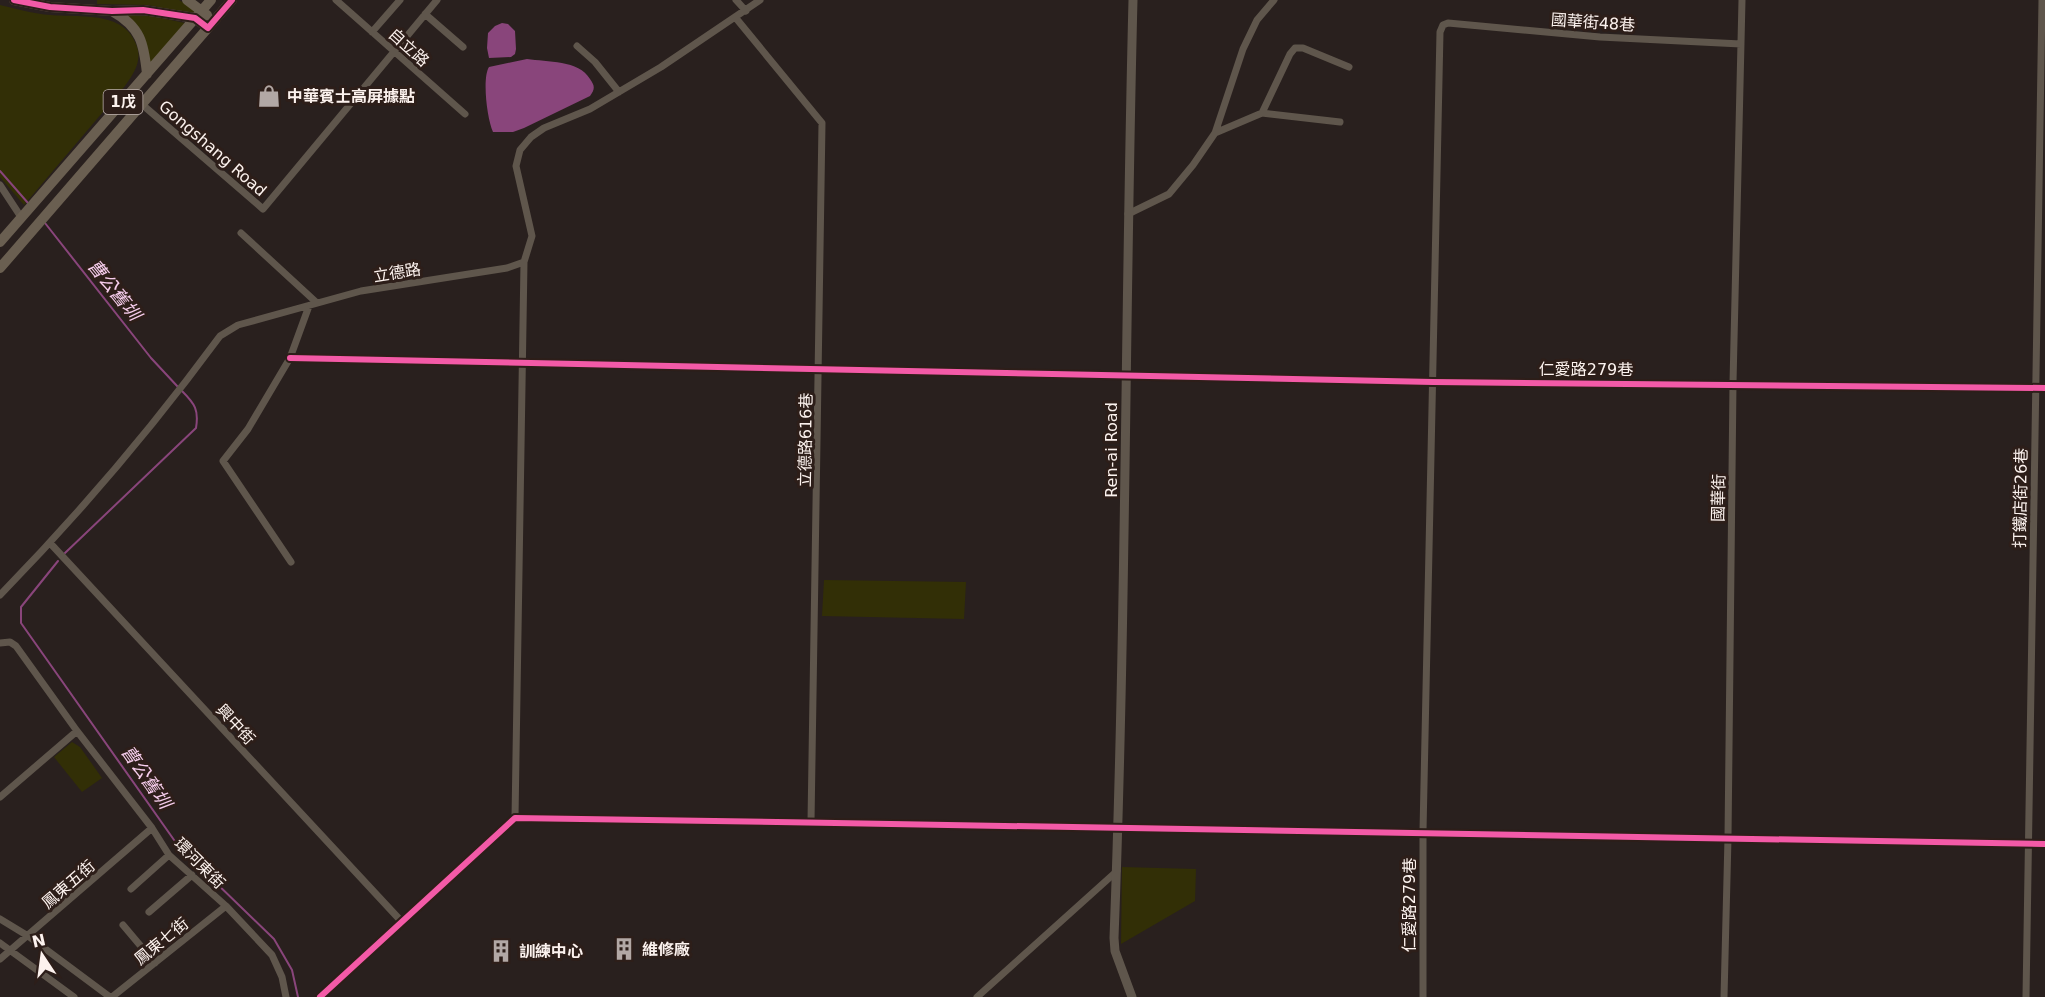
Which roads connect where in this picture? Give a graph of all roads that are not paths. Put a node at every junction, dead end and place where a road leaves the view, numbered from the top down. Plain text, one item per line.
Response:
1 (14, 0) edge
2 (187, 0) edge
3 (211, 0) edge
4 (232, 0) edge
5 (336, 0) edge
6 (400, 0) edge
7 (436, 0) edge
8 (736, 0) edge
9 (760, 0) edge
10 (1133, 0) edge
11 (1274, 0) edge
12 (1742, 0) edge
13 (2042, 0) edge
14 (112, 11) junction
15 (746, 11) junction
16 (198, 14) junction
17 (425, 14) junction
18 (735, 17) junction
19 (211, 24) junction
20 (1443, 25) joint
21 (372, 32) junction
22 (1741, 44) junction
23 (577, 46) dead end
24 (463, 47) dead end
25 (393, 51) junction
26 (1349, 67) dead end
27 (147, 74) junction
28 (619, 92) junction
29 (130, 94) junction
30 (142, 106) junction
31 (1262, 113) junction
32 (465, 114) dead end
33 (1340, 122) dead end
34 (1215, 133) junction
35 (0, 185) edge
36 (1128, 214) junction
37 (22, 216) junction
38 (241, 233) dead end
39 (0, 242) edge
40 (524, 262) junction
41 (0, 268) edge
42 (317, 303) junction
43 (309, 306) junction
44 (290, 358) junction
45 (522, 364) junction
46 (819, 369) junction
47 (1126, 375) junction
48 (1433, 382) junction
49 (1733, 383) junction
50 (2035, 388) junction
51 (2045, 388) edge
52 (50, 543) junction
53 (291, 561) dead end
54 (0, 596) edge
55 (0, 643) edge
56 (77, 731) junction
57 (0, 797) edge
58 (515, 818) junction
59 (811, 822) junction
60 (152, 828) junction
61 (1117, 828) junction
62 (1423, 831) junction
63 (1728, 838) junction
64 (2028, 844) junction
65 (2045, 844) edge
66 (170, 855) junction
67 (1116, 872) junction
68 (192, 875) junction
69 (131, 889) dead end
70 (226, 906) junction
71 (149, 912) dead end
72 (0, 919) edge
73 (402, 922) junction
74 (123, 925) dead end
75 (28, 936) junction
76 (0, 943) edge
77 (12, 950) junction
78 (0, 959) edge
79 (155, 963) junction
80 (74, 997) edge
81 (111, 997) edge
82 (286, 997) edge
83 (320, 997) edge
84 (977, 997) edge
85 (1132, 997) edge
86 (1423, 997) edge
87 (1724, 997) edge
88 (2026, 997) edge

1 - 14 main road
2 - 16 main road
3 - 16 main road, 1戊
4 - 19 main road, 1戊
5 - 21 street, 自立路
6 - 21 street
7 - 17 street, Gongshang Road
8 - 15 street
9 - 15 street
10 - 36 street, Ren-ai Road
11 - 34 street
12 - 22 street, 國華街
13 - 50 street, 打鐵店街26巷
14 - 16 main road
14 - 27 main road
15 - 18 street
16 - 19 main road
16 - 27 main road, 1戊
17 - 24 street
17 - 25 street, Gongshang Road
18 - 28 street
18 - 46 street, 立德路616巷
19 - 30 main road, 1戊
20 - 22 street, 國華街48巷
20 - 48 street, 仁愛路279巷
21 - 25 street, 自立路
22 - 49 street, 國華街
23 - 28 street
25 - 30 street, Gongshang Road
25 - 32 street, 自立路
26 - 31 street
27 - 29 main road, 1戊
28 - 40 street
29 - 30 street, Gongshang Road
29 - 37 main road, 1戊
30 - 41 main road, 1戊
31 - 33 street
31 - 34 street
34 - 36 street
35 - 37 street
36 - 47 street, Ren-ai Road
37 - 39 main road, 1戊
38 - 42 street
40 - 42 street, 立德路
40 - 45 street
42 - 43 street, 立德路
43 - 44 street
43 - 52 street, 立德路
44 - 45 street, 仁愛路279巷
44 - 53 street
45 - 46 street, 仁愛路279巷
45 - 58 street
46 - 47 street, 仁愛路279巷
46 - 59 street, 立德路616巷
47 - 48 street, 仁愛路279巷
47 - 61 street, Ren-ai Road
48 - 49 street, 仁愛路279巷
48 - 62 street, 仁愛路279巷
49 - 50 street, 仁愛路279巷
49 - 63 street, 國華街
50 - 51 street, 仁愛路279巷
50 - 64 street, 打鐵店街26巷
52 - 54 street, 立德路
52 - 73 street, 興中街
55 - 56 street, 環河東街
56 - 57 street
56 - 60 street, 環河東街
58 - 59 street
58 - 73 street
59 - 61 street
60 - 66 street, 環河東街
60 - 75 street, 鳳東五街
61 - 62 street
61 - 67 street, Ren-ai Road
62 - 63 street
62 - 86 street, 仁愛路279巷
63 - 64 street
63 - 87 street, 國華街
64 - 65 street
64 - 88 street, 打鐵店街26巷
66 - 68 street, 環河東街
66 - 69 street
67 - 84 street
67 - 85 street, Ren-ai Road
68 - 70 street, 環河東街
68 - 71 street
70 - 79 street, 鳳東七街
70 - 82 street, 環河東街
72 - 75 street
73 - 83 street
74 - 79 street
75 - 77 street, 鳳東五街
75 - 81 street
76 - 77 street
77 - 78 street, 鳳東五街
77 - 80 street
79 - 81 street, 鳳東七街

